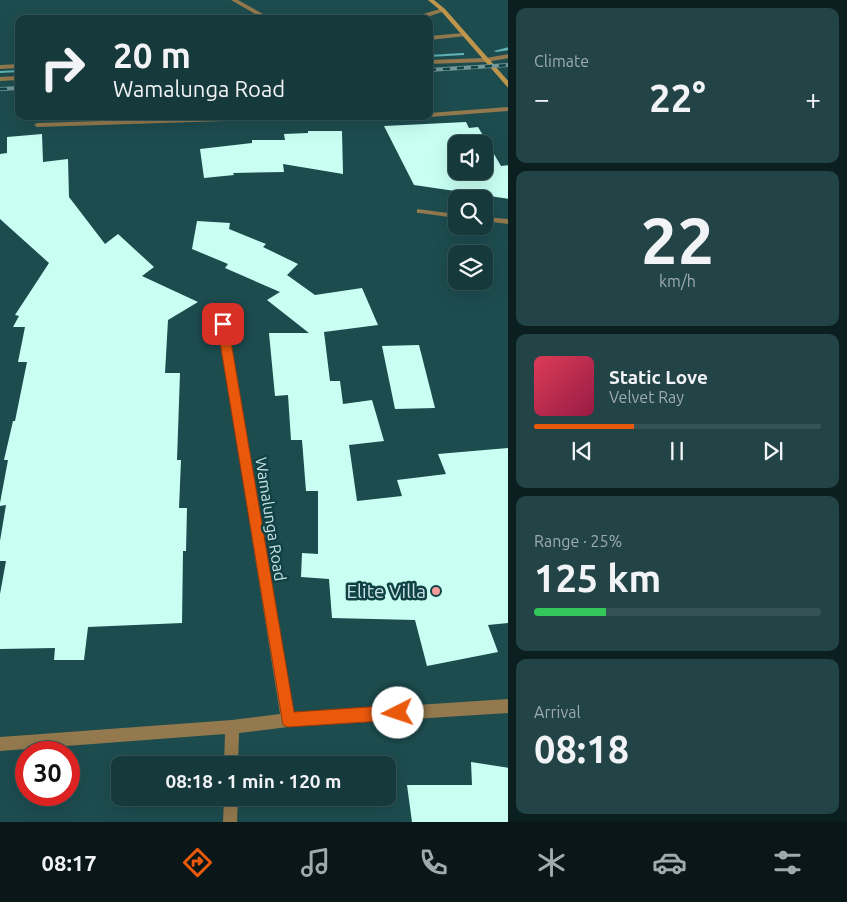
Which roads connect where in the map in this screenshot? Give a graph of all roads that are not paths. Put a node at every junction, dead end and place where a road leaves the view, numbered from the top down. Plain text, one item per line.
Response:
1 (234, 0) edge
2 (431, 0) edge
3 (443, 10) junction
4 (262, 15) edge
5 (427, 15) edge
6 (464, 35) junction
7 (433, 38) edge
8 (508, 56) edge
9 (486, 60) junction
10 (433, 62) edge
11 (15, 66) edge
12 (0, 67) edge
13 (15, 78) edge
14 (0, 79) edge
15 (508, 87) edge
16 (508, 109) edge
17 (433, 115) edge
18 (194, 120) edge
19 (37, 125) dead end
20 (420, 211) dead end
21 (448, 215) edge
22 (493, 220) edge
23 (508, 222) edge
24 (223, 324) dead end
25 (508, 706) edge
26 (288, 720) junction
27 (232, 727) junction
28 (0, 744) edge
29 (231, 756) edge
30 (230, 806) edge
31 (230, 822) edge

1 - 4 street
2 - 3 main road
3 - 5 street
3 - 6 main road
6 - 7 street
6 - 9 main road
8 - 9 street
9 - 10 street
9 - 15 main road
11 - 12 street
13 - 14 street
16 - 17 street
18 - 19 street
20 - 21 street
22 - 23 street
24 - 26 street, Wamalunga Road
25 - 26 street
26 - 27 street
27 - 28 street
27 - 29 street
30 - 31 street

